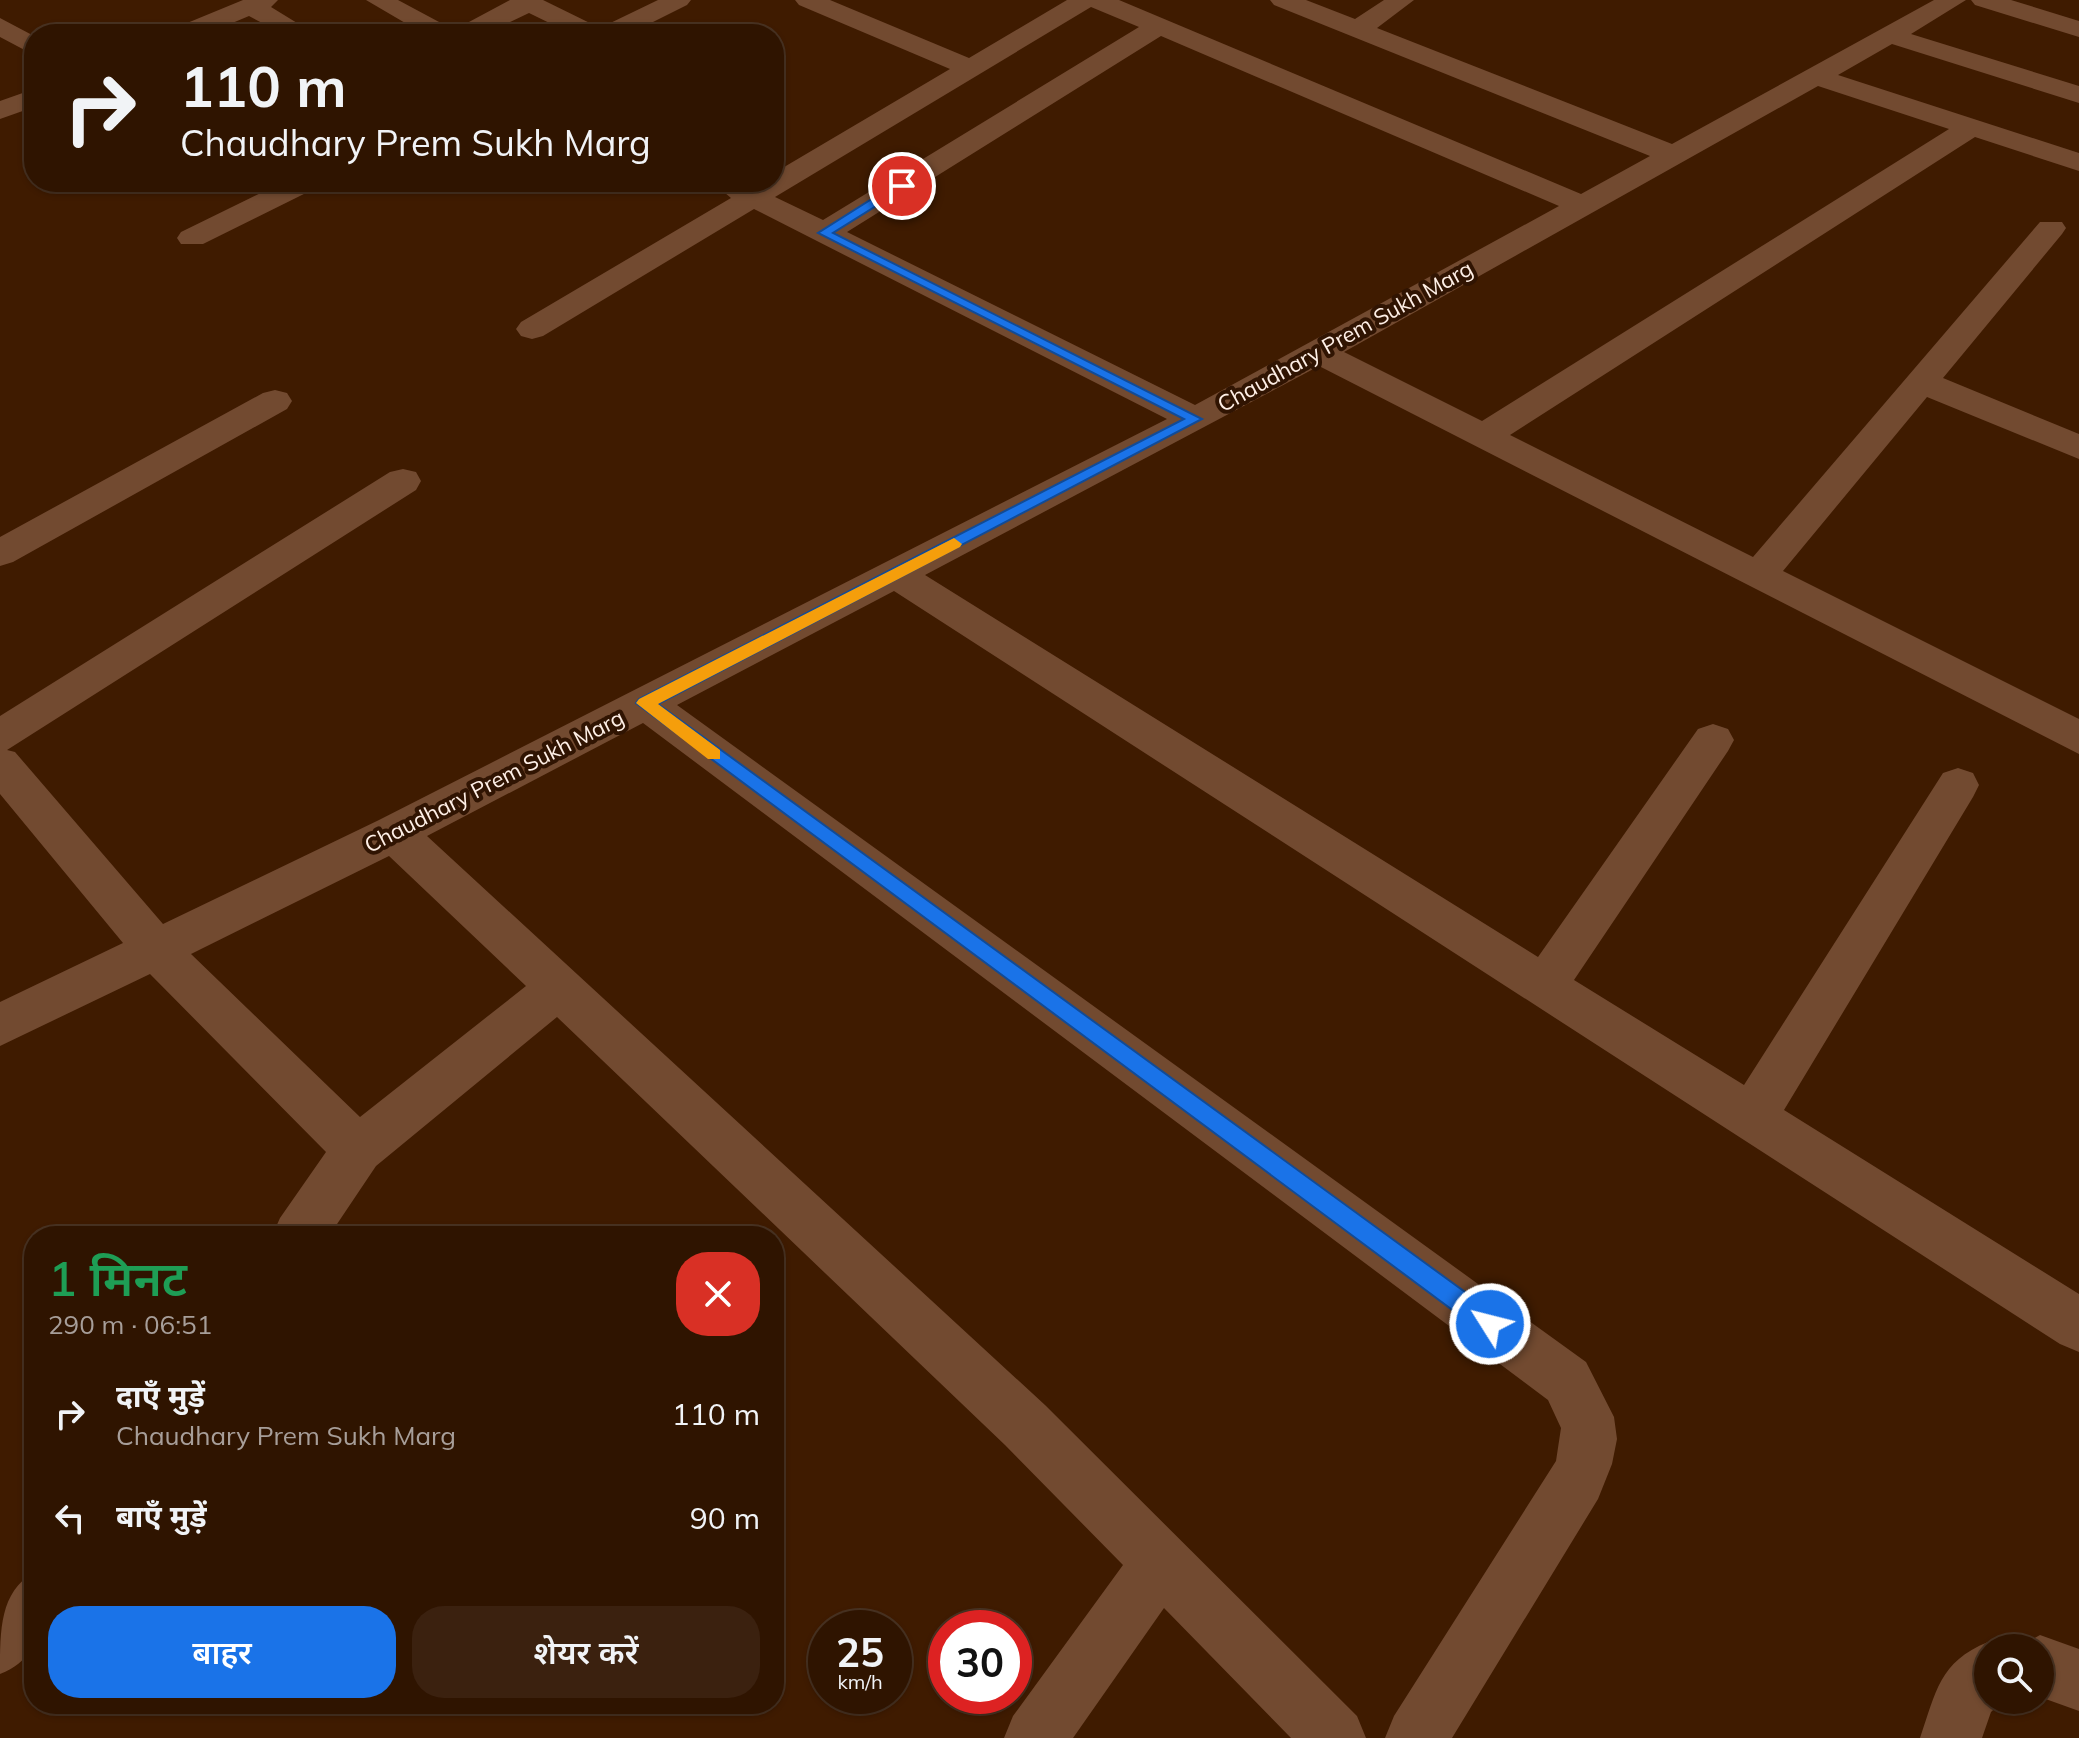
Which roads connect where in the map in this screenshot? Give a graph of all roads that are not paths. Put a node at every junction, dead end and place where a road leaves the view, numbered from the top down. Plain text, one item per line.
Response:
1 (379, 0) edge
2 (678, 0) edge
3 (808, 0) edge
4 (1085, 0) edge
5 (1097, 0) edge
6 (1283, 0) edge
7 (1401, 0) edge
8 (1953, 0) edge
9 (1984, 0) edge
10 (526, 2) edge
11 (258, 3) edge
12 (208, 24) edge
13 (288, 24) edge
14 (425, 24) edge
15 (483, 24) edge
16 (571, 24) edge
17 (629, 24) edge
18 (0, 26) edge
19 (1159, 26) junction
20 (1358, 29) junction
21 (2079, 29) edge
22 (1889, 35) junction
23 (24, 41) edge
24 (970, 68) junction
25 (1813, 76) junction
26 (2079, 95) edge
27 (24, 101) edge
28 (0, 111) edge
29 (1972, 127) junction
30 (1676, 156) junction
31 (2079, 162) edge
32 (784, 179) edge
33 (261, 192) edge
34 (742, 192) edge
35 (762, 192) edge
36 (752, 198) junction
37 (1582, 205) junction
38 (2051, 228) dead end
39 (824, 233) junction
40 (192, 238) dead end
41 (532, 329) dead end
42 (1318, 352) junction
43 (1922, 382) junction
44 (275, 401) dead end
45 (1195, 419) junction
46 (1483, 436) junction
47 (2079, 447) edge
48 (403, 481) dead end
49 (0, 553) edge
50 (895, 574) junction
51 (1759, 575) junction
52 (645, 703) junction
53 (0, 736) edge
54 (2079, 738) edge
55 (1713, 740) dead end
56 (0, 764) edge
57 (1958, 785) dead end
58 (394, 833) junction
59 (156, 949) junction
60 (1544, 986) junction
61 (558, 988) junction
62 (0, 1025) edge
63 (1752, 1117) junction
64 (358, 1149) junction
65 (305, 1226) edge
66 (2079, 1325) edge
67 (1161, 1562) junction
68 (24, 1614) edge
69 (0, 1644) edge
70 (2054, 1671) edge
71 (2079, 1680) edge
72 (1974, 1686) edge
73 (1035, 1738) edge
74 (1335, 1738) edge
75 (1416, 1738) edge
76 (1951, 1738) edge

1 - 14 street
2 - 17 street
3 - 24 street
4 - 24 street
5 - 19 street
6 - 20 street
7 - 20 street
8 - 22 street, Chaudhary Prem Sukh Marg
9 - 21 street
10 - 15 street
10 - 16 street
11 - 12 street
11 - 13 street
18 - 23 street
19 - 37 street
19 - 39 street
20 - 30 street
22 - 25 street, Chaudhary Prem Sukh Marg
22 - 26 street
24 - 32 street
25 - 29 street
25 - 30 street, Chaudhary Prem Sukh Marg
27 - 28 street
29 - 31 street
29 - 46 street
30 - 37 street, Chaudhary Prem Sukh Marg
33 - 40 street
34 - 36 street
35 - 36 street
36 - 39 street
36 - 41 street
37 - 42 street, Chaudhary Prem Sukh Marg
38 - 43 street
39 - 45 street
42 - 45 street, Chaudhary Prem Sukh Marg
42 - 46 street
43 - 47 street
43 - 51 street
44 - 49 street
45 - 50 street, Chaudhary Prem Sukh Marg
46 - 51 street
48 - 53 street
50 - 52 street, Chaudhary Prem Sukh Marg
50 - 60 street
51 - 54 street
52 - 58 street, Chaudhary Prem Sukh Marg
52 - 75 street
55 - 60 street
56 - 59 street
57 - 63 street
58 - 59 street, Chaudhary Prem Sukh Marg
58 - 61 street
59 - 62 street, Chaudhary Prem Sukh Marg
59 - 64 street
60 - 63 street
61 - 64 street
61 - 67 street
63 - 66 street
64 - 65 street
67 - 73 street
67 - 74 street
68 - 69 street
70 - 71 street
72 - 76 street

